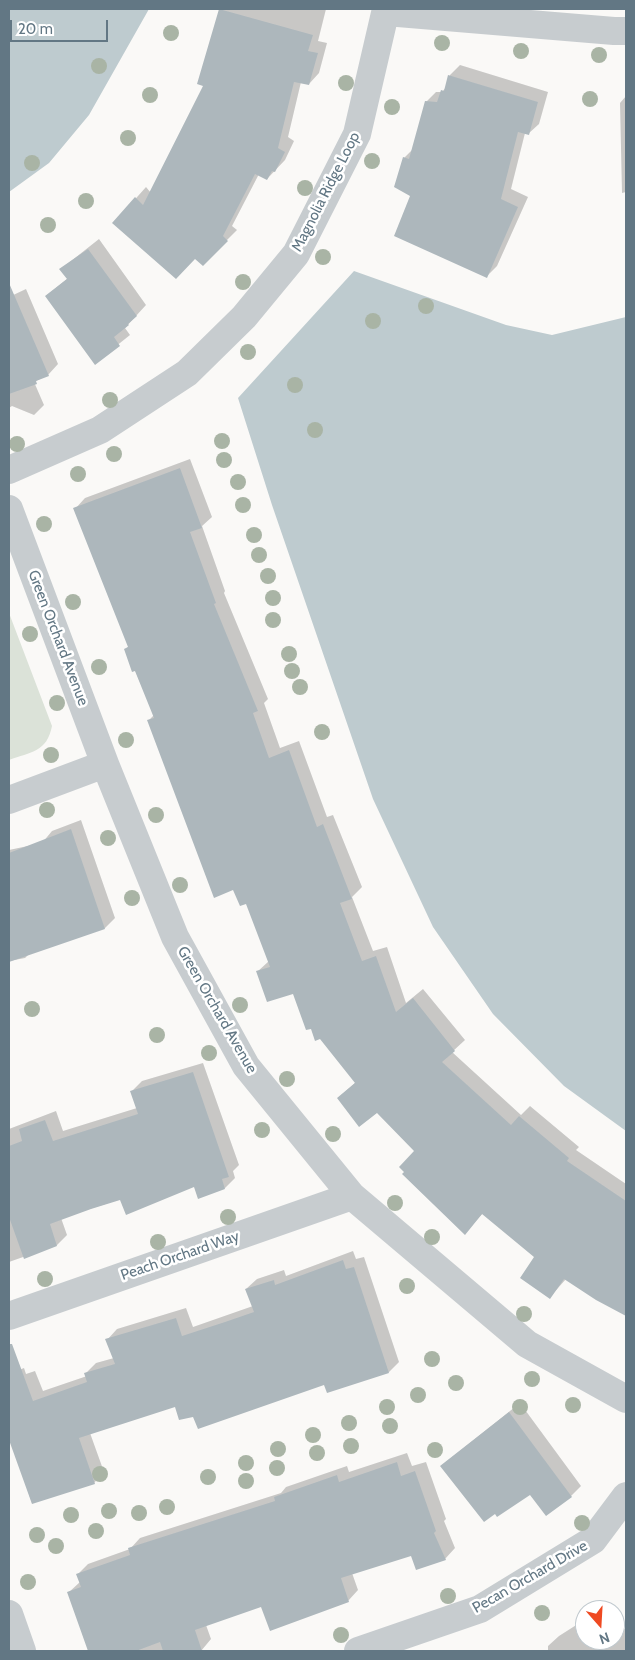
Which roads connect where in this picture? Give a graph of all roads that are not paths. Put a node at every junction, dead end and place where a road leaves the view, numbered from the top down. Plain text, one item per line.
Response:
1 (386, 10) edge
2 (626, 31) edge
3 (9, 470) edge
4 (9, 509) edge
5 (105, 764) junction
6 (9, 800) edge
7 (352, 1196) junction
8 (9, 1316) edge
9 (626, 1399) edge
10 (626, 1496) edge
11 (9, 1614) edge
12 (22, 1651) edge
13 (358, 1651) edge

1 - 2 street
1 - 3 street, Magnolia Ridge Loop
4 - 5 street, Green Orchard Avenue
5 - 6 street
5 - 7 street, Green Orchard Avenue
7 - 8 street, Peach Orchard Way
7 - 9 street, Green Orchard Avenue
10 - 13 street, Pecan Orchard Drive
11 - 12 street

